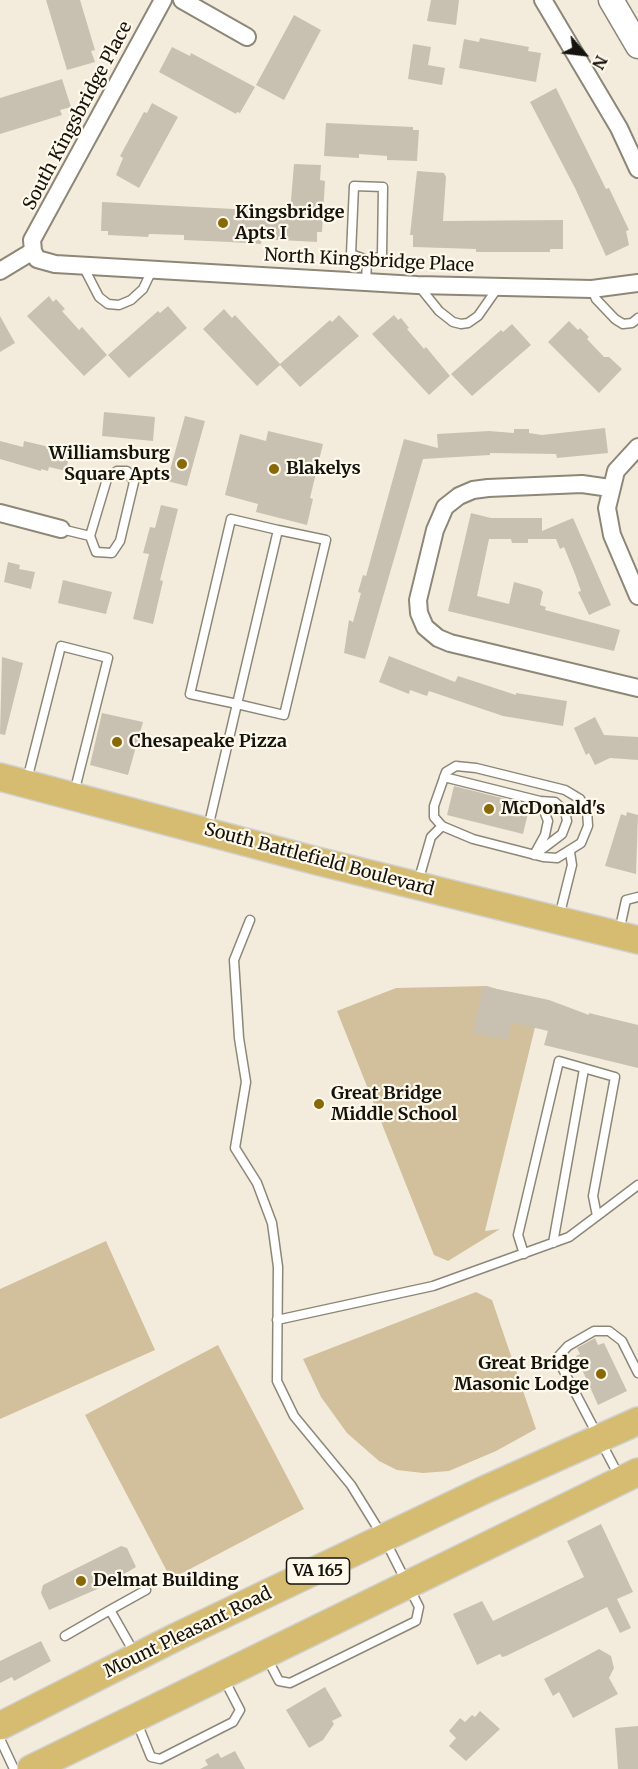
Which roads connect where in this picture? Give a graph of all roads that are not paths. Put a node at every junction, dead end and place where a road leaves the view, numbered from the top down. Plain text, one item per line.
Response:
1 (163, 0) edge
2 (182, 0) edge
3 (543, 0) edge
4 (611, 0) edge
5 (247, 37) dead end
6 (638, 46) edge
7 (638, 169) edge
8 (33, 251) junction
9 (367, 260) junction
10 (83, 266) junction
11 (152, 270) junction
12 (0, 271) edge
13 (366, 283) junction
14 (638, 283) edge
15 (417, 285) junction
16 (499, 286) junction
17 (592, 289) junction
18 (638, 318) edge
19 (638, 447) edge
20 (610, 488) junction
21 (0, 513) edge
22 (61, 529) joint
23 (278, 531) junction
24 (90, 536) junction
25 (638, 596) edge
26 (638, 688) edge
27 (237, 705) junction
28 (0, 777) edge
29 (444, 777) junction
30 (26, 783) junction
31 (74, 795) junction
32 (540, 801) junction
33 (442, 826) junction
34 (207, 831) junction
35 (570, 852) junction
36 (534, 855) junction
37 (417, 885) junction
38 (638, 897) edge
39 (250, 920) dead end
40 (559, 921) junction
41 (628, 938) edge
42 (584, 1069) junction
43 (638, 1185) edge
44 (597, 1216) junction
45 (553, 1243) junction
46 (524, 1254) junction
47 (277, 1320) junction
48 (638, 1373) edge
49 (638, 1421) edge
50 (598, 1440) junction
51 (630, 1477) edge
52 (385, 1540) junction
53 (406, 1584) junction
54 (146, 1590) dead end
55 (110, 1610) junction
56 (65, 1636) dead end
57 (264, 1654) junction
58 (137, 1657) junction
59 (221, 1674) junction
60 (135, 1717) junction
61 (0, 1726) edge
62 (0, 1739) edge
63 (14, 1769) edge
64 (31, 1769) edge

1 - 8 street, South Kingsbridge Place
2 - 5 street
3 - 7 street
4 - 6 main road
8 - 10 street, North Kingsbridge Place
8 - 12 street
9 - 9 lane
9 - 13 lane
10 - 11 street, North Kingsbridge Place
10 - 11 lane
11 - 13 street, North Kingsbridge Place
13 - 15 street, North Kingsbridge Place
14 - 17 street, North Kingsbridge Place
15 - 16 street, North Kingsbridge Place
15 - 16 lane
16 - 17 street, North Kingsbridge Place
17 - 18 lane
19 - 20 street
20 - 25 street
20 - 26 street
21 - 22 street
22 - 24 lane
23 - 27 lane
23 - 27 lane
23 - 27 lane
24 - 24 lane
27 - 34 lane
28 - 30 main road, South Battlefield Boulevard
29 - 32 lane
29 - 33 lane
29 - 35 lane
30 - 31 main road, South Battlefield Boulevard
30 - 31 lane
31 - 34 main road, South Battlefield Boulevard
32 - 36 lane
32 - 36 lane
33 - 36 lane
33 - 37 lane
34 - 37 main road, South Battlefield Boulevard
35 - 36 lane
35 - 40 lane
37 - 40 main road, South Battlefield Boulevard
38 - 41 lane
39 - 47 lane
40 - 41 main road, South Battlefield Boulevard
42 - 44 lane
42 - 45 lane
42 - 46 lane
43 - 44 lane
44 - 45 lane
45 - 46 lane
46 - 47 lane
47 - 52 lane
48 - 50 lane
49 - 50 main road, Mount Pleasant Road / VA 165
50 - 51 lane
50 - 52 main road, Mount Pleasant Road / VA 165
51 - 53 main road, VA 165
52 - 53 lane
52 - 58 main road, Mount Pleasant Road / VA 165
53 - 57 main road, VA 165
53 - 57 lane
54 - 55 lane
55 - 56 lane
55 - 58 lane
57 - 59 main road, VA 165
58 - 61 main road, Mount Pleasant Road / VA 165
59 - 60 main road, VA 165
59 - 60 lane
60 - 64 main road, VA 165
62 - 63 lane

